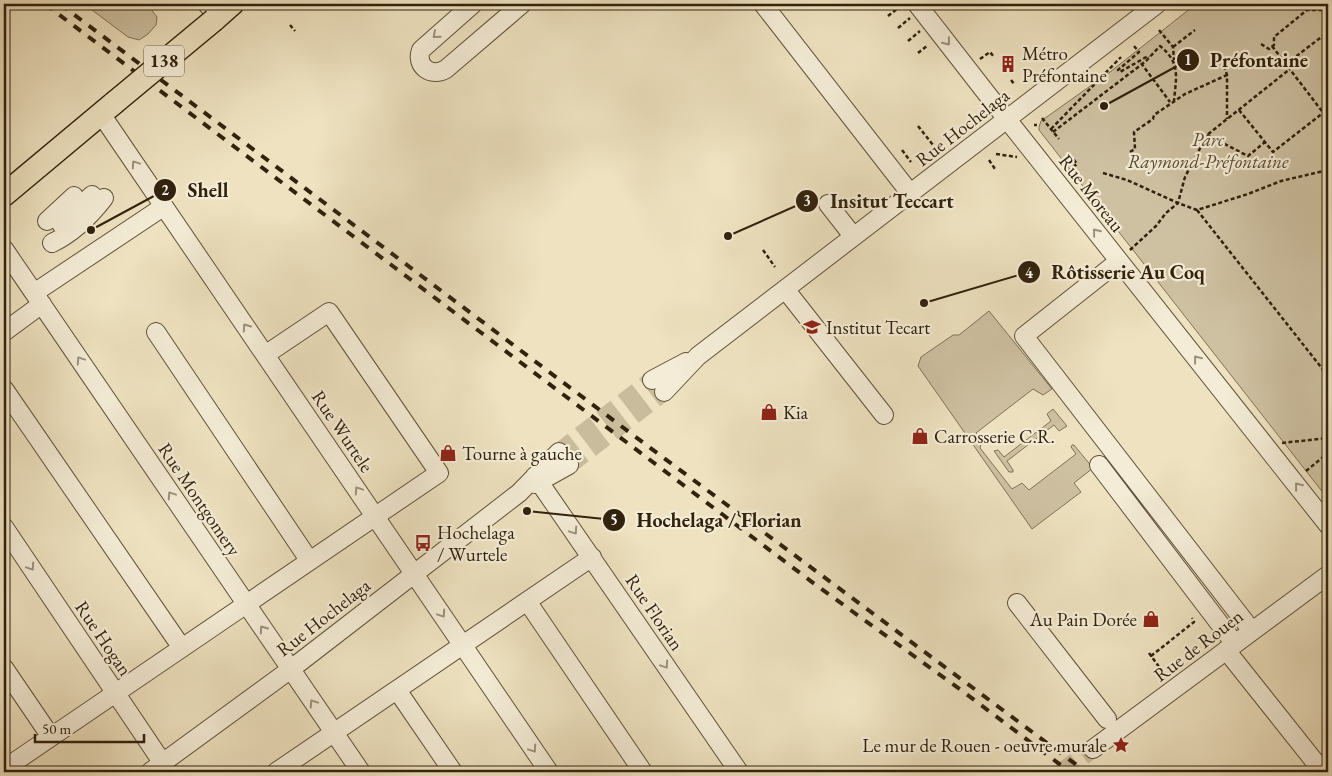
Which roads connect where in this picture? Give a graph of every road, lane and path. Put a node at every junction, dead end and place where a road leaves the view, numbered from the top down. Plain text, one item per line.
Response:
1 (522, 4) edge
2 (763, 4) edge
3 (903, 4) edge
4 (1157, 4) edge
5 (464, 6) edge
6 (915, 10) edge
7 (1328, 10) edge
8 (218, 11) edge
9 (888, 16) dead end
10 (290, 25) dead end
11 (898, 28) dead end
12 (923, 29) dead end
13 (1159, 30) dead end
14 (1195, 30) dead end
15 (295, 31) dead end
16 (1328, 32) edge
17 (1324, 35) junction
18 (1328, 38) edge
19 (908, 41) dead end
20 (933, 41) dead end
21 (1261, 44) dead end
22 (1134, 46) dead end
23 (1272, 46) junction
24 (1173, 47) junction
25 (918, 53) dead end
26 (1121, 56) dead end
27 (994, 57) dead end
28 (1149, 57) junction
29 (980, 59) dead end
30 (1174, 60) junction
31 (1141, 64) junction
32 (1286, 64) junction
33 (1224, 66) dead end
34 (1290, 69) junction
35 (1227, 75) junction
36 (1011, 80) dead end
37 (1015, 85) dead end
38 (1173, 102) junction
39 (107, 109) junction
40 (1328, 109) edge
41 (1239, 110) junction
42 (1323, 112) junction
43 (1042, 118) dead end
44 (1007, 119) junction
45 (1227, 119) junction
46 (1328, 119) edge
47 (918, 126) dead end
48 (1051, 129) junction
49 (1053, 132) junction
50 (1207, 135) junction
51 (1058, 140) dead end
52 (1265, 142) junction
53 (933, 145) dead end
54 (902, 150) dead end
55 (1130, 152) dead end
56 (996, 154) dead end
57 (1071, 156) dead end
58 (1024, 158) dead end
59 (989, 160) dead end
60 (911, 162) dead end
61 (995, 169) dead end
62 (1328, 170) edge
63 (1068, 171) dead end
64 (1103, 173) dead end
65 (910, 193) junction
66 (93, 194) joint
67 (4, 195) edge
68 (1178, 203) junction
69 (828, 204) dead end
70 (163, 206) junction
71 (1197, 210) junction
72 (853, 236) junction
73 (4, 249) edge
74 (763, 250) dead end
75 (1125, 256) junction
76 (775, 267) dead end
77 (785, 289) junction
78 (38, 299) junction
79 (4, 332) edge
80 (156, 332) dead end
81 (265, 355) junction
82 (1328, 367) edge
83 (1324, 371) junction
84 (1328, 376) edge
85 (658, 386) tunnel mouth
86 (4, 389) edge
87 (884, 415) dead end
88 (1328, 438) edge
89 (1281, 443) dead end
90 (1328, 453) edge
91 (564, 459) tunnel mouth
92 (1099, 465) dead end
93 (1304, 472) dead end
94 (537, 479) junction
95 (376, 516) junction
96 (1328, 524) edge
97 (4, 526) edge
98 (592, 557) junction
99 (309, 560) junction
100 (414, 574) junction
101 (1328, 575) edge
102 (527, 601) junction
103 (1017, 603) dead end
104 (246, 605) junction
105 (1192, 618) dead end
106 (1252, 631) junction
107 (462, 645) junction
108 (1231, 647) junction
109 (182, 648) junction
110 (4, 668) edge
111 (291, 669) junction
112 (1165, 675) dead end
113 (397, 690) junction
114 (115, 692) junction
115 (1107, 719) dead end
116 (334, 733) junction
117 (51, 737) junction
118 (1093, 749) tunnel mouth
119 (167, 768) edge
120 (4, 769) edge
121 (190, 772) edge
122 (276, 772) edge
123 (360, 772) edge
124 (453, 772) edge
125 (549, 772) edge
126 (643, 772) edge
127 (739, 772) edge
128 (1323, 772) edge

5 -> 1 street
2 - 65 street
3 - 9 path
4 - 44 street, Rue Hochelaga
6 - 11 path
6 -> 44 street, Rue Moreau
7 - 23 path
8 - 39 main road, 138, bridge
10 - 15 path
12 - 19 path
13 - 24 path
14 - 24 path
16 - 17 path
17 - 18 path
17 - 32 path
20 - 25 path
21 - 23 path
22 - 28 path
23 - 32 path
24 - 30 path
26 - 48 path
27 - 29 path
28 - 30 path
28 - 31 path
30 - 38 path
31 - 38 path
31 - 49 path
32 - 34 path
33 - 35 path
34 - 41 path
34 - 42 path
35 - 38 path
35 - 45 path
36 - 37 path
38 - 55 path
39 - 67 main road, 138
70 -> 39 street, Rue Wurtele
40 - 42 path
41 - 45 path
41 - 52 path
42 - 46 path
42 - 52 path
43 - 48 path
44 - 65 street, Rue Hochelaga
75 -> 44 street, Rue Moreau
45 - 50 path
47 - 53 path
48 - 49 path
49 - 51 path
50 - 52 path
50 - 68 path
54 - 60 path
56 - 58 path
57 - 63 path
59 - 61 path
62 - 71 path
64 - 68 path
65 - 72 street, Rue Hochelaga
66 - 66 street
68 - 71 path
68 - 75 path
69 - 72 street
70 - 78 street
81 -> 70 street, Rue Wurtele
71 - 83 path
72 - 77 street, Rue Hochelaga
73 - 78 street, Rue Montgomery
74 - 76 path
96 -> 75 street, Rue Moreau
75 - 106 street
77 - 85 street, Rue Hochelaga
77 - 87 street
78 - 79 street
104 -> 78 street, Rue Montgomery
80 - 99 street
95 -> 81 street, Rue Wurtele
81 - 95 street
82 - 83 path
83 - 84 path
86 - 109 street
88 - 89 path
90 - 93 path
91 - 94 street, Rue Hochelaga
92 - 108 street
94 -> 98 street, Rue Florian
94 - 100 street, Rue Hochelaga
95 - 99 street
95 - 100 street, Rue Wurtele
97 -> 114 street, Rue Hogan
98 - 102 street
98 -> 127 street, Rue Florian
99 - 104 street
100 -> 107 street, Rue Wurtele
100 - 111 street, Rue Hochelaga
101 - 106 street, Rue de Rouen
102 - 107 street
102 - 126 street
103 - 115 street
104 - 109 street
111 -> 104 street, Rue Montgomery
105 - 112 path
106 - 108 street, Rue de Rouen
107 - 113 street
107 -> 125 street, Rue Wurtele
108 - 118 street, Rue de Rouen
108 - 128 street
109 - 114 street
110 - 117 street
116 -> 111 street, Rue Montgomery
111 - 119 street, Rue Hochelaga
113 - 116 street
113 - 124 street
114 - 117 street
114 - 119 street, Rue Hogan
116 - 122 street
116 - 123 street, Rue Montgomery
117 - 120 street
119 - 121 path

